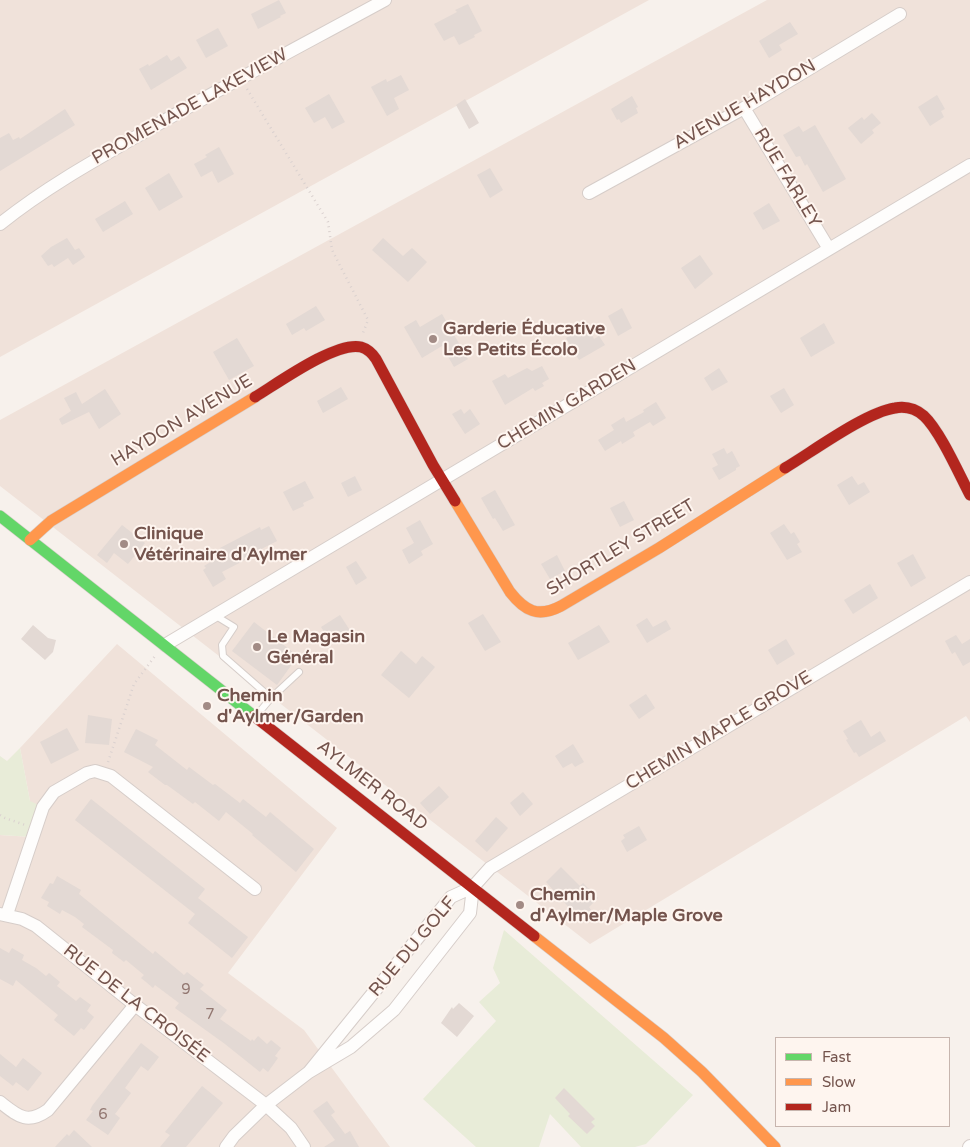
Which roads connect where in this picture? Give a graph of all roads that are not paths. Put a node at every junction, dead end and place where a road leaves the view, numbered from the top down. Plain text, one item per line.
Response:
1 (378, 2) edge
2 (900, 14) dead end
3 (744, 108) junction
4 (970, 165) edge
5 (589, 193) dead end
6 (0, 224) edge
7 (829, 249) junction
8 (359, 346) joint
9 (442, 479) junction
10 (970, 495) edge
11 (0, 516) edge
12 (30, 540) junction
13 (970, 582) edge
14 (215, 615) junction
15 (165, 645) junction
16 (299, 672) dead end
17 (271, 698) junction
18 (256, 716) junction
19 (473, 887) junction
20 (255, 889) dead end
21 (3, 914) edge
22 (135, 1005) junction
23 (309, 1072) junction
24 (718, 1088) junction
25 (0, 1102) edge
26 (266, 1105) junction
27 (226, 1147) edge
28 (304, 1147) edge
29 (760, 1147) edge
30 (775, 1147) edge

1 - 6 street, PROMENADE LAKEVIEW
2 - 3 street, AVENUE HAYDON
3 - 5 street, AVENUE HAYDON
3 - 7 street, RUE FARLEY
4 - 7 street, CHEMIN GARDEN
7 - 9 street, CHEMIN GARDEN
8 - 9 street, SHORTLEY STREET
8 - 12 street, HAYDON AVENUE
9 - 10 street, SHORTLEY STREET
9 - 14 street, CHEMIN GARDEN
11 - 12 street, AYLMER ROAD
12 - 15 street, AYLMER ROAD
13 - 19 street, CHEMIN MAPLE GROVE
14 - 15 street, CHEMIN GARDEN
14 - 17 lane
15 - 18 street, AYLMER ROAD
16 - 17 lane
17 - 18 lane
18 - 19 street, AYLMER ROAD
19 - 23 street, RUE DU GOLF
19 - 23 street, RUE DU GOLF
19 - 24 street, AYLMER ROAD
20 - 21 street
21 - 22 street, RUE DE LA CROISÉE
22 - 25 street
22 - 26 street, RUE DE LA CROISÉE
23 - 26 street, RUE DU GOLF
24 - 29 street, AYLMER ROAD
24 - 30 street, AYLMER ROAD
26 - 27 street, RUE DU GOLF
26 - 28 street, RUE DE LA CROISÉE

